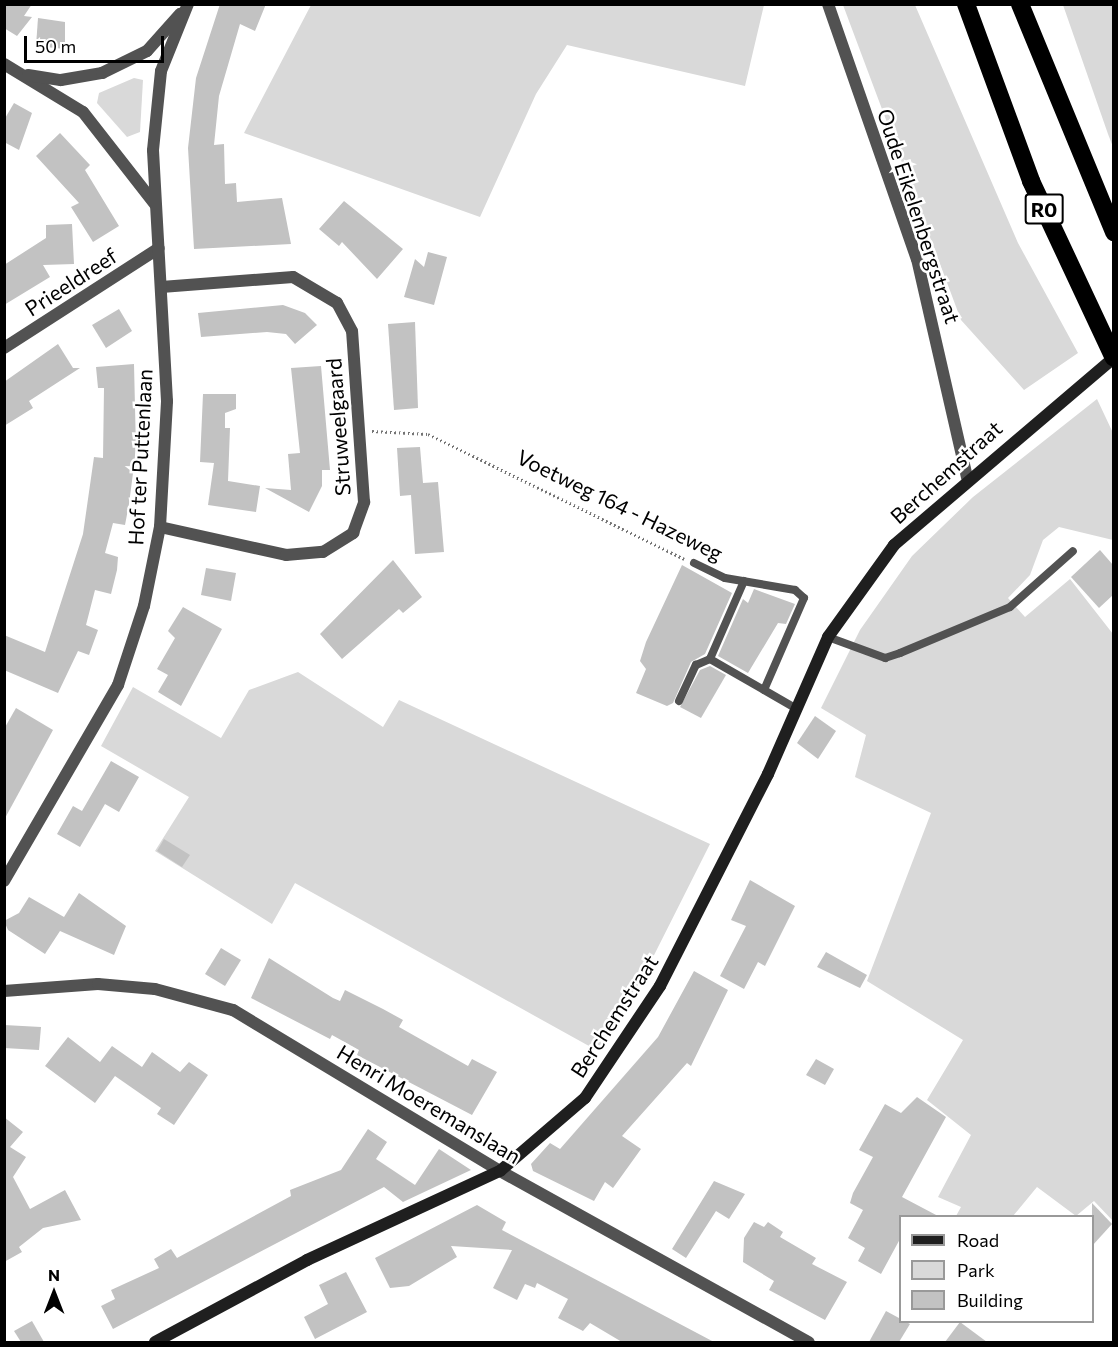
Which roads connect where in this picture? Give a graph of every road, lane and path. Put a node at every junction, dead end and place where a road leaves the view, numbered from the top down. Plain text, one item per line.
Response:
1 (828, 4) edge
2 (966, 4) edge
3 (1020, 4) edge
4 (187, 6) edge
5 (4, 64) edge
6 (24, 75) junction
7 (156, 206) junction
8 (1113, 232) edge
9 (159, 248) junction
10 (161, 287) junction
11 (4, 348) edge
12 (1113, 358) edge
13 (359, 430) junction
14 (967, 477) junction
15 (160, 527) junction
16 (1073, 551) dead end
17 (694, 563) joint
18 (744, 581) junction
19 (828, 637) junction
20 (710, 659) junction
21 (764, 690) junction
22 (679, 701) dead end
23 (794, 707) junction
24 (4, 881) edge
25 (4, 992) edge
26 (500, 1171) junction
27 (155, 1342) edge
28 (809, 1342) edge

1 - 14 street, Oude Eikelenbergstraat
2 - 12 highway, R0
3 - 8 highway, R0
4 - 6 street
4 - 7 street, Hof ter Puttenlaan
5 - 6 street
6 - 7 street
7 - 9 street, Hof ter Puttenlaan
9 - 10 street, Hof ter Puttenlaan
9 - 11 street, Prieeldreef
10 - 13 street, Struweelgaard
10 - 15 street, Hof ter Puttenlaan
12 - 14 street, Berchemstraat
13 - 15 street, Struweelgaard
13 - 17 path, Voetweg 164 - Hazeweg
14 - 19 street, Berchemstraat
15 - 24 street, Hof ter Puttenlaan
16 - 19 lane
17 - 18 lane, Voetweg 164 - Hazeweg
18 - 20 lane
18 - 21 lane, Voetweg 164 - Hazeweg
19 - 23 street, Berchemstraat
20 - 21 lane
20 - 22 lane
21 - 23 lane
23 - 26 street, Berchemstraat
25 - 26 street, Henri Moeremanslaan
26 - 27 street, Berchemstraat
26 - 28 street, Henri Moeremanslaan

